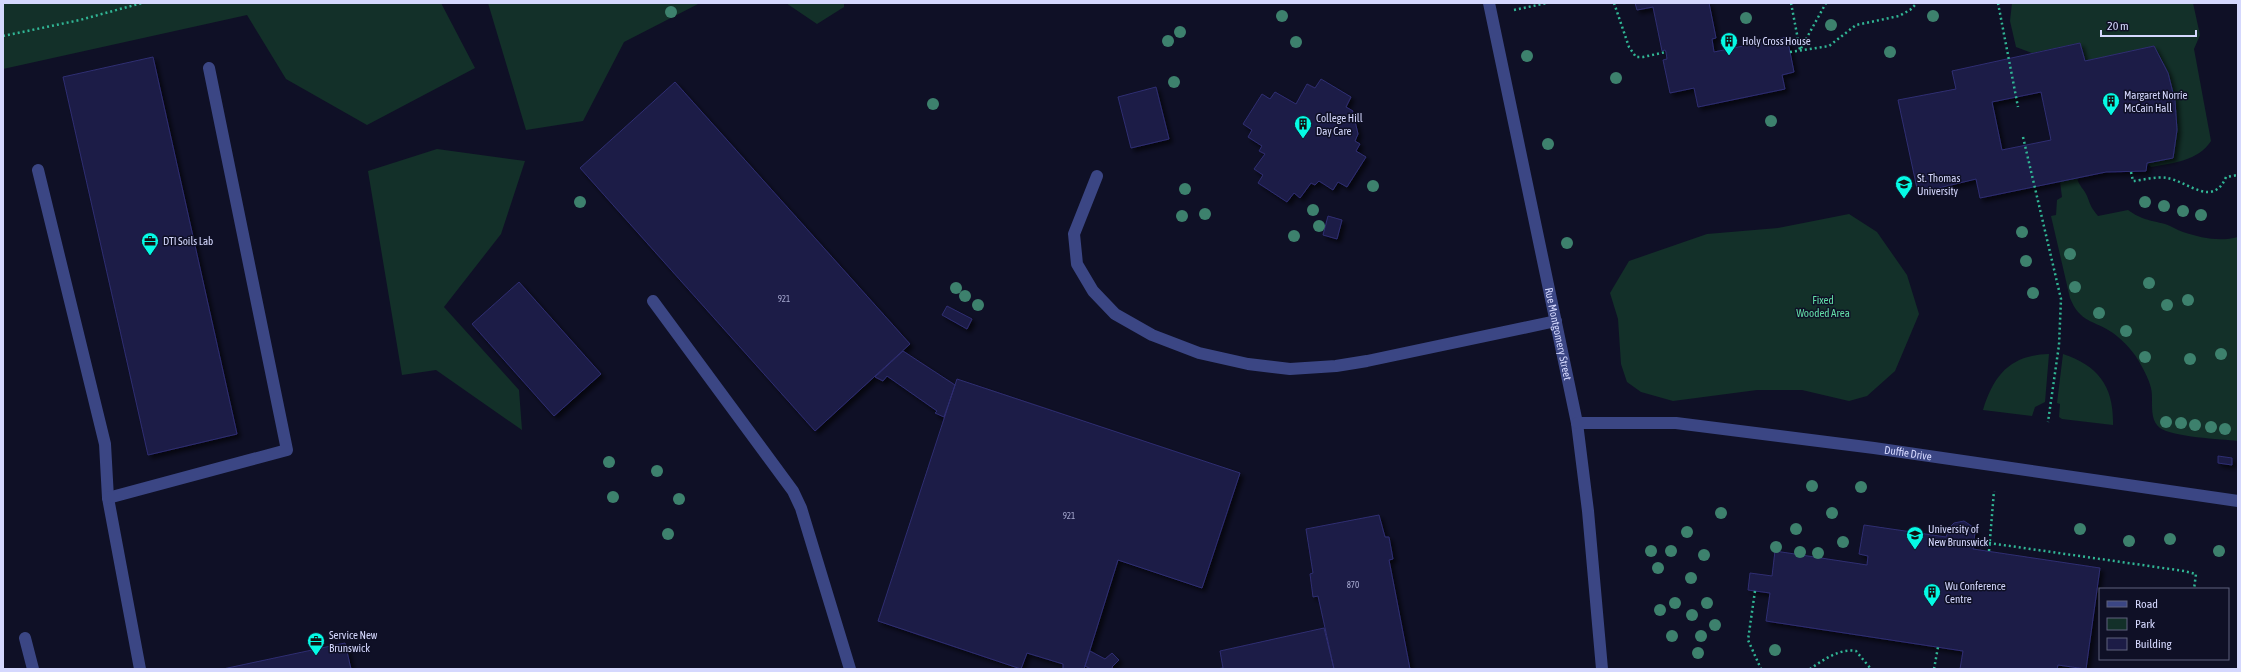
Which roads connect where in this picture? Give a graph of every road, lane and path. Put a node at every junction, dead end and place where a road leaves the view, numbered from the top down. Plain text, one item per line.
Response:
1 (142, 3) edge
2 (1489, 3) edge
3 (1547, 3) edge
4 (1614, 3) edge
5 (1792, 3) edge
6 (1826, 3) edge
7 (1916, 3) edge
8 (1998, 3) edge
9 (1492, 15) junction
10 (3, 36) edge
11 (1800, 50) junction
12 (1666, 52) dead end
13 (1790, 52) dead end
14 (209, 68) dead end
15 (2018, 107) dead end
16 (2024, 137) dead end
17 (38, 170) dead end
18 (2131, 172) dead end
19 (2238, 175) edge
20 (1097, 176) dead end
21 (653, 301) dead end
22 (1556, 321) junction
23 (2048, 422) dead end
24 (1577, 423) junction
25 (1994, 492) dead end
26 (108, 498) junction
27 (2238, 501) edge
28 (1989, 543) junction
29 (1989, 551) dead end
30 (2194, 588) edge
31 (1755, 591) dead end
32 (25, 638) dead end
33 (1938, 647) dead end
34 (33, 669) edge
35 (140, 669) edge
36 (850, 669) edge
37 (1602, 669) edge
38 (1761, 669) edge
39 (1811, 669) edge
40 (1871, 669) edge
41 (1934, 669) edge

1 - 10 path
2 - 9 street, Rue Montgomery Street
3 - 9 path
4 - 12 path
5 - 11 path
6 - 11 path
7 - 11 path
8 - 15 path
9 - 22 street, Rue Montgomery Street
11 - 13 path
14 - 26 street
16 - 23 path
17 - 26 street
18 - 19 path
20 - 22 street
21 - 36 street
22 - 24 street, Rue Montgomery Street
24 - 27 street, Duffie Drive
24 - 37 street, Rue Montgomery Street
25 - 28 path
26 - 35 street
28 - 29 path
28 - 30 path
31 - 38 path
32 - 34 street
33 - 41 path
39 - 40 path

